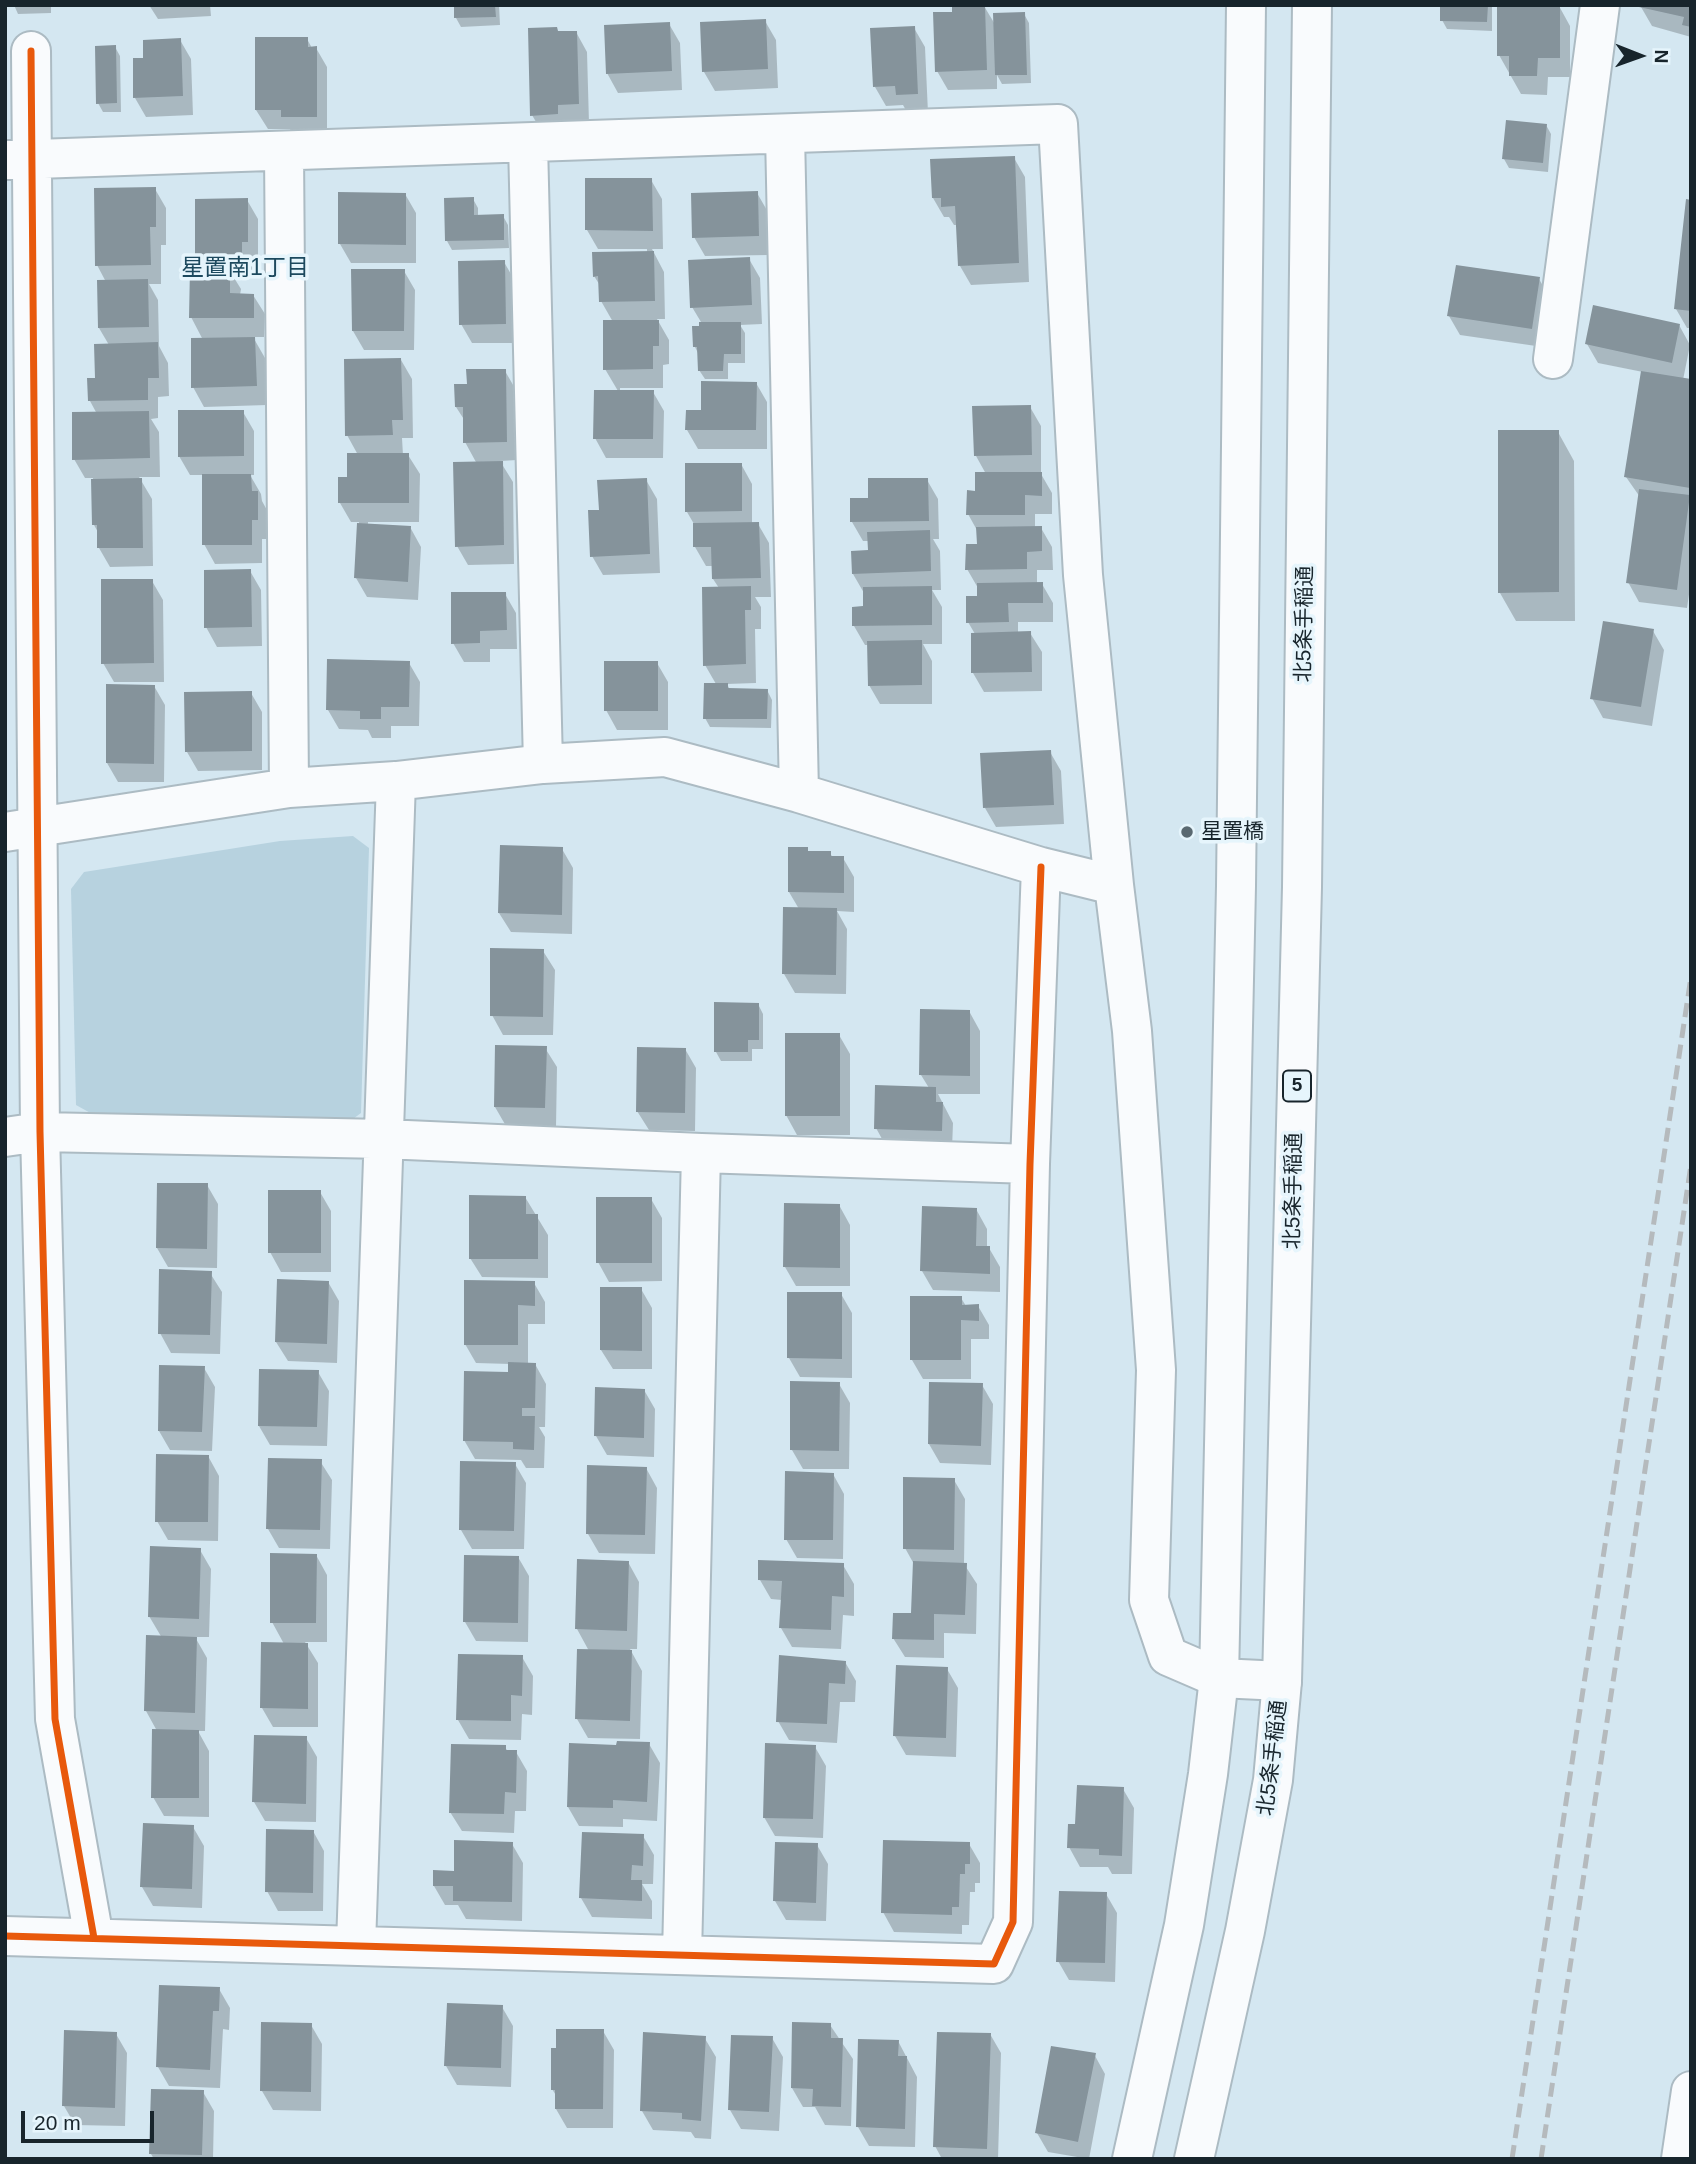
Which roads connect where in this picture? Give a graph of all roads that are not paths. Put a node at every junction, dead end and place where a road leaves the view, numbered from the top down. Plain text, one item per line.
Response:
1 (1246, 5) edge
2 (1312, 5) edge
3 (1600, 5) edge
4 (31, 51) dead end
5 (785, 134) junction
6 (528, 143) junction
7 (284, 151) junction
8 (18, 160) edge
9 (1553, 359) dead end
10 (543, 764) junction
11 (396, 781) junction
12 (289, 788) junction
13 (799, 793) junction
14 (21, 829) edge
15 (1041, 867) junction
16 (1114, 885) junction
17 (23, 1135) edge
18 (384, 1139) junction
19 (701, 1153) junction
20 (1030, 1164) junction
21 (1219, 1678) junction
22 (1282, 1681) junction
23 (5, 1936) edge
24 (94, 1938) junction
25 (356, 1945) junction
26 (682, 1955) junction
27 (1691, 2091) edge
28 (1132, 2159) edge
29 (1194, 2159) edge
30 (1681, 2159) edge

1 - 21 main road
2 - 22 main road, 北5条手稲通 / 5
3 - 9 main road
4 - 8 main road
5 - 6 main road
5 - 13 main road
5 - 16 main road
6 - 7 main road
6 - 10 main road
7 - 8 main road
7 - 12 main road
8 - 14 main road
10 - 11 main road
10 - 13 main road
11 - 12 main road
11 - 18 main road
12 - 14 main road
13 - 15 main road
14 - 17 main road
15 - 16 main road
15 - 20 main road
16 - 21 main road
17 - 18 main road
17 - 24 main road
18 - 19 main road
18 - 25 main road
19 - 20 main road
19 - 26 main road
20 - 26 main road
21 - 22 main road
21 - 28 main road
22 - 29 main road, 北5条手稲通 / 5
23 - 24 main road
24 - 25 main road
25 - 26 main road
27 - 30 main road

